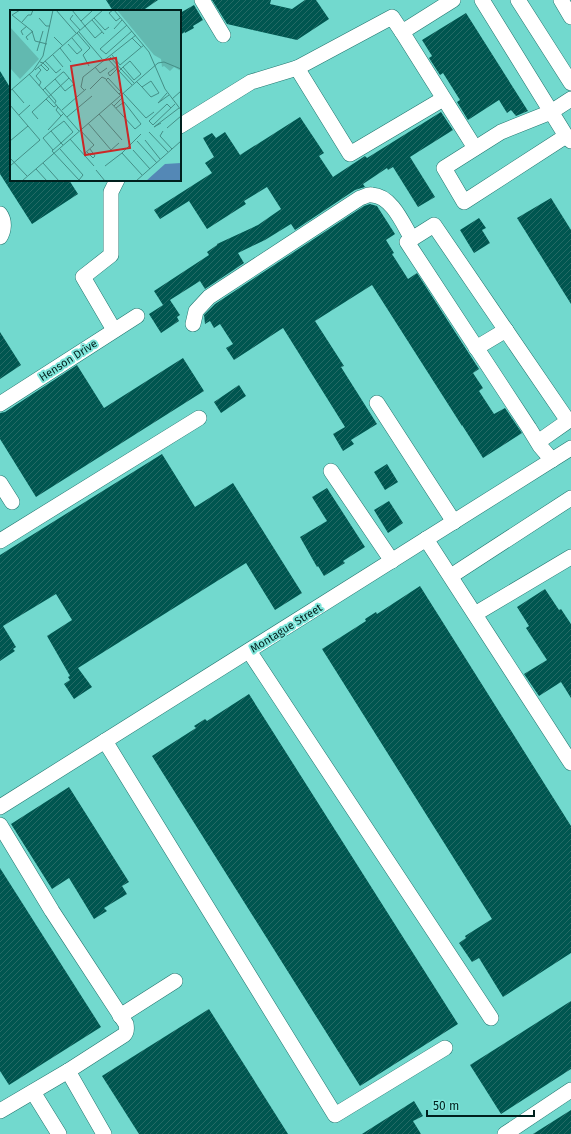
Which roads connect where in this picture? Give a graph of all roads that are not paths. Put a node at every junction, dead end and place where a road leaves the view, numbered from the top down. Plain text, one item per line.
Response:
1 (202, 0) edge
2 (453, 0) edge
3 (482, 0) edge
4 (518, 0) edge
5 (561, 0) edge
6 (571, 16) edge
7 (402, 32) junction
8 (224, 35) dead end
9 (297, 68) junction
10 (571, 83) edge
11 (443, 99) junction
12 (571, 99) edge
13 (551, 112) junction
14 (181, 125) edge
15 (568, 139) edge
16 (475, 148) junction
17 (116, 181) edge
18 (0, 214) edge
19 (0, 237) edge
20 (412, 239) junction
21 (137, 316) dead end
22 (193, 324) dead end
23 (114, 330) junction
24 (506, 330) junction
25 (476, 348) junction
26 (0, 404) edge
27 (377, 404) dead end
28 (199, 418) dead end
29 (538, 442) junction
30 (571, 448) edge
31 (552, 460) junction
32 (331, 471) dead end
33 (0, 483) edge
34 (571, 498) edge
35 (12, 502) dead end
36 (454, 522) junction
37 (426, 539) junction
38 (0, 541) edge
39 (571, 557) edge
40 (392, 561) junction
41 (450, 576) junction
42 (475, 614) junction
43 (249, 651) junction
44 (106, 741) junction
45 (571, 763) edge
46 (0, 807) edge
47 (0, 825) edge
48 (175, 981) dead end
49 (120, 1016) junction
50 (491, 1018) dead end
51 (445, 1048) dead end
52 (68, 1071) junction
53 (571, 1090) edge
54 (33, 1092) junction
55 (0, 1111) edge
56 (59, 1134) edge
57 (104, 1134) edge
58 (505, 1134) edge

1 - 8 street
2 - 7 street
3 - 13 street
4 - 10 street
5 - 6 street
7 - 9 street
7 - 11 street
9 - 11 street
9 - 14 street
11 - 16 street
12 - 13 street
13 - 15 street
13 - 16 street
15 - 16 street
17 - 23 street
18 - 19 street
20 - 22 street
20 - 24 street
20 - 25 street
21 - 23 street, Henson Drive
23 - 26 street, Henson Drive
24 - 25 street
24 - 29 street
25 - 29 street
27 - 36 street
28 - 38 street
29 - 31 street
30 - 31 street, Montague Street
31 - 36 street, Montague Street
32 - 40 street
33 - 35 street
34 - 41 street
36 - 37 street, Montague Street
37 - 40 street, Montague Street
37 - 41 street
39 - 42 street
40 - 43 street, Montague Street
41 - 42 street
42 - 45 street
43 - 44 street, Montague Street
43 - 50 street
44 - 46 street, Montague Street
44 - 51 street
47 - 49 street
48 - 49 street
49 - 52 street
52 - 54 street
52 - 57 street
53 - 58 street
54 - 55 street
54 - 56 street

